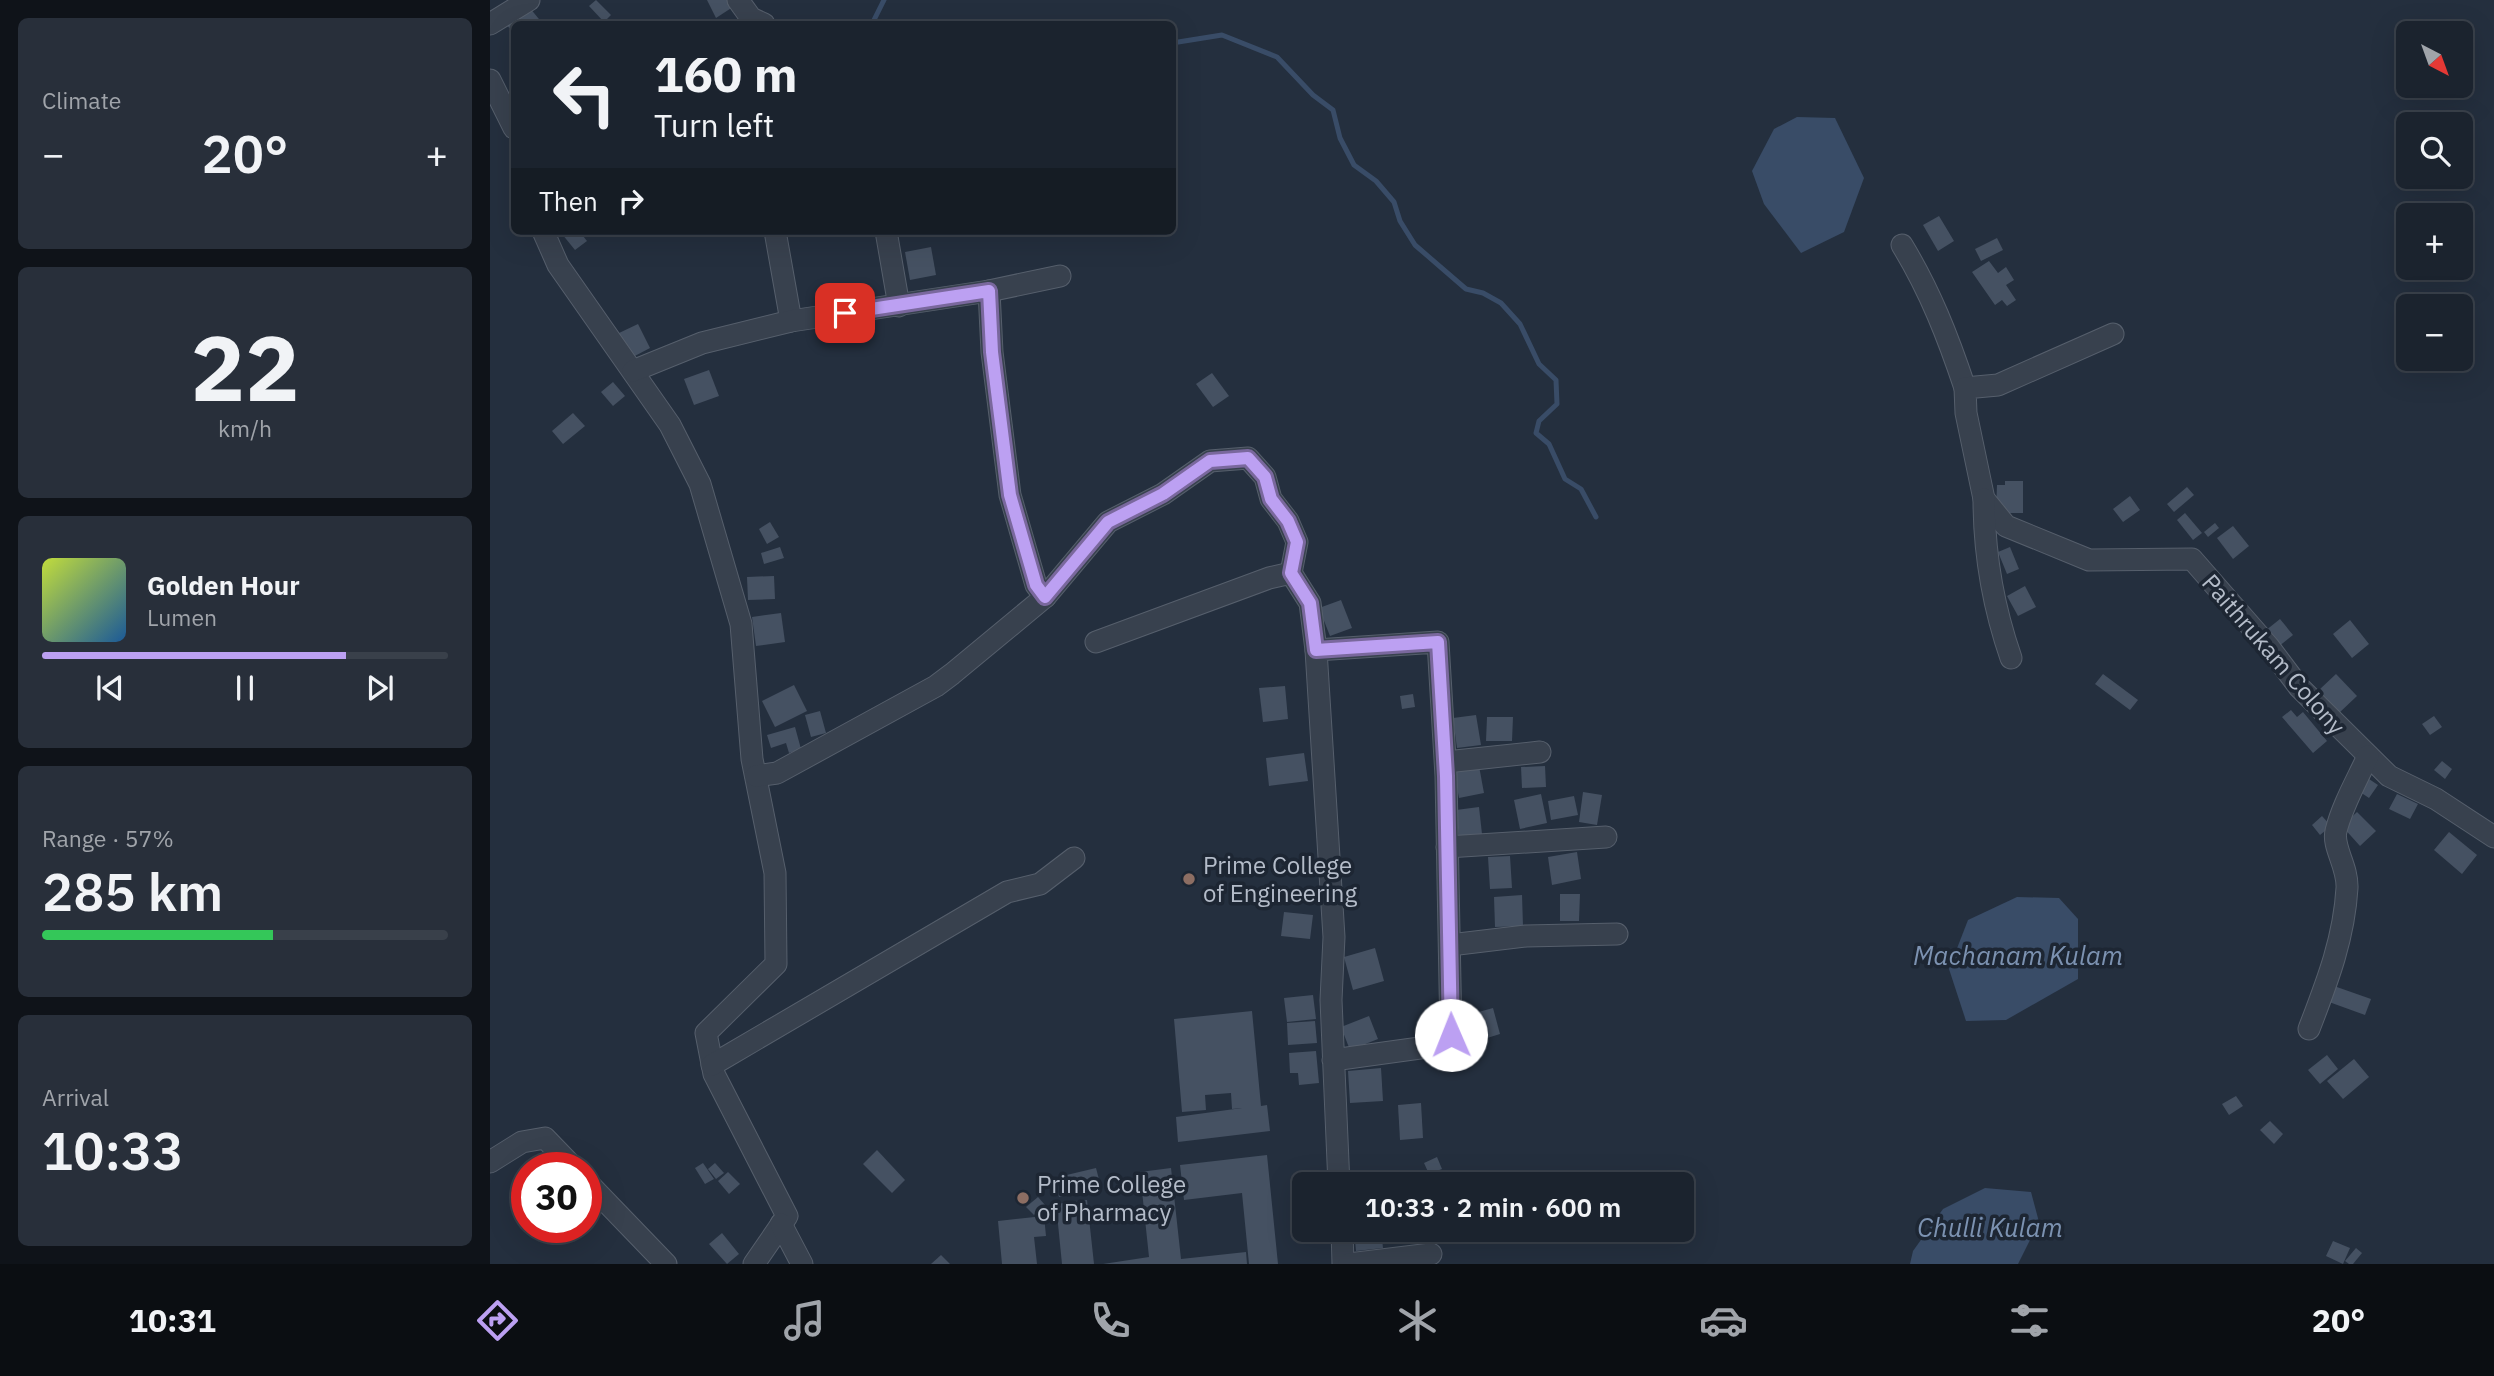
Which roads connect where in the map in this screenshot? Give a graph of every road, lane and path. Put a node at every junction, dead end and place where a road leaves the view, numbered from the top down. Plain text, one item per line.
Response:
1 (529, 0) edge
2 (738, 0) edge
3 (758, 21) edge
4 (490, 24) edge
5 (490, 80) edge
6 (511, 122) edge
7 (545, 235) edge
8 (776, 235) edge
9 (887, 235) edge
10 (1902, 245) dead end
11 (1060, 276) dead end
12 (989, 291) junction
13 (899, 306) junction
14 (792, 321) junction
15 (2113, 334) dead end
16 (633, 371) junction
17 (1965, 388) junction
18 (1984, 499) junction
19 (2006, 526) junction
20 (1984, 532) junction
21 (1291, 573) junction
22 (1045, 597) junction
23 (1096, 642) dead end
24 (1316, 650) junction
25 (2011, 658) dead end
26 (1541, 752) dead end
27 (2368, 756) junction
28 (1446, 762) junction
29 (756, 776) junction
30 (1606, 837) dead end
31 (2494, 837) edge
32 (1447, 847) junction
33 (1074, 858) dead end
34 (1617, 934) dead end
35 (1450, 945) junction
36 (2309, 1029) dead end
37 (1333, 1060) junction
38 (712, 1065) junction
39 (559, 1152) edge
40 (490, 1162) edge
41 (1338, 1172) edge
42 (602, 1198) edge
43 (781, 1224) junction
44 (1342, 1242) edge
45 (1431, 1254) dead end
46 (666, 1264) edge
47 (754, 1264) edge
48 (802, 1264) edge
49 (1343, 1264) edge
50 (1349, 1264) edge

1 - 4 street
2 - 3 street
5 - 6 street
7 - 16 street
8 - 14 street
9 - 13 street
10 - 17 street, Paithrukam Colony
11 - 12 street
12 - 13 street
12 - 22 street
13 - 14 street
14 - 16 street
15 - 17 street
16 - 29 street
17 - 18 street, Paithrukam Colony
18 - 19 street, Paithrukam Colony
18 - 20 street
19 - 20 street
19 - 27 street, Paithrukam Colony
20 - 25 street
21 - 22 street
21 - 23 street
21 - 24 street
22 - 29 street
24 - 28 street
24 - 37 street
26 - 28 street
27 - 31 street, Paithrukam Colony
27 - 36 street
28 - 32 street
29 - 38 street
30 - 32 street
32 - 35 street
33 - 38 street
34 - 35 street
35 - 37 street
37 - 41 street
38 - 43 street
39 - 40 street
42 - 46 street
43 - 47 street
43 - 48 street
44 - 49 street
45 - 50 street

